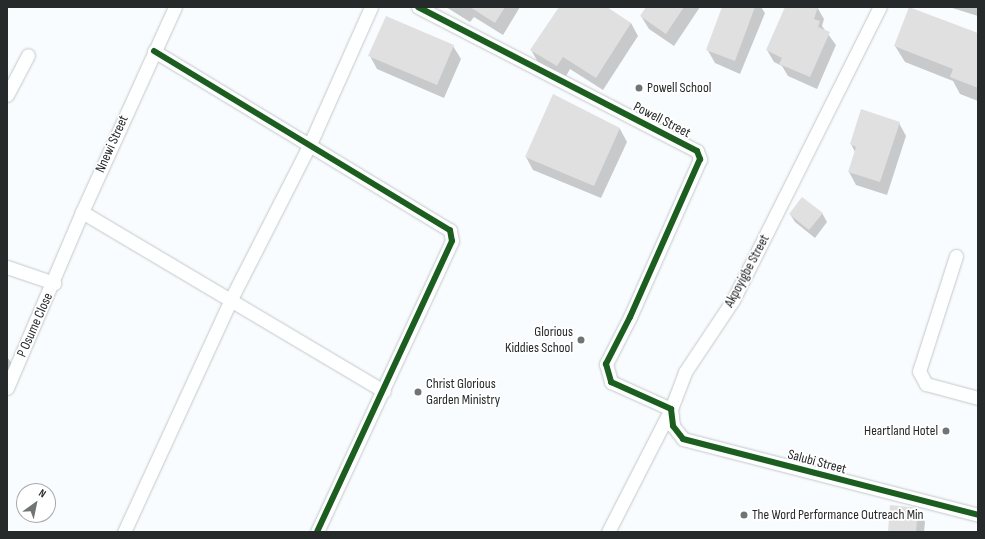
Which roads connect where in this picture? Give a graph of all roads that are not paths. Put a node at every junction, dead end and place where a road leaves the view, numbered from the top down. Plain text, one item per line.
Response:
1 (175, 7) edge
2 (372, 7) edge
3 (418, 7) edge
4 (880, 7) edge
5 (154, 51) junction
6 (28, 55) dead end
7 (7, 95) edge
8 (310, 144) junction
9 (82, 212) junction
10 (956, 256) dead end
11 (7, 267) edge
12 (54, 283) junction
13 (230, 298) junction
14 (7, 388) edge
15 (384, 391) junction
16 (978, 398) edge
17 (671, 409) junction
18 (978, 515) edge
19 (124, 532) edge
20 (317, 532) edge
21 (608, 532) edge

1 - 5 street, Nnewi Street
2 - 8 street
3 - 17 street, Powell Street
4 - 17 street, Akpoyigbe Street
5 - 8 street
5 - 9 street, Nnewi Street
6 - 7 street
8 - 13 street
8 - 15 street
9 - 12 street, Nnewi Street
9 - 13 street
10 - 16 street
11 - 12 street
12 - 14 street, P Osume Close
13 - 15 street
13 - 19 street
15 - 20 street
17 - 18 street, Salubi Street
17 - 21 street, Akpoyigbe Street

